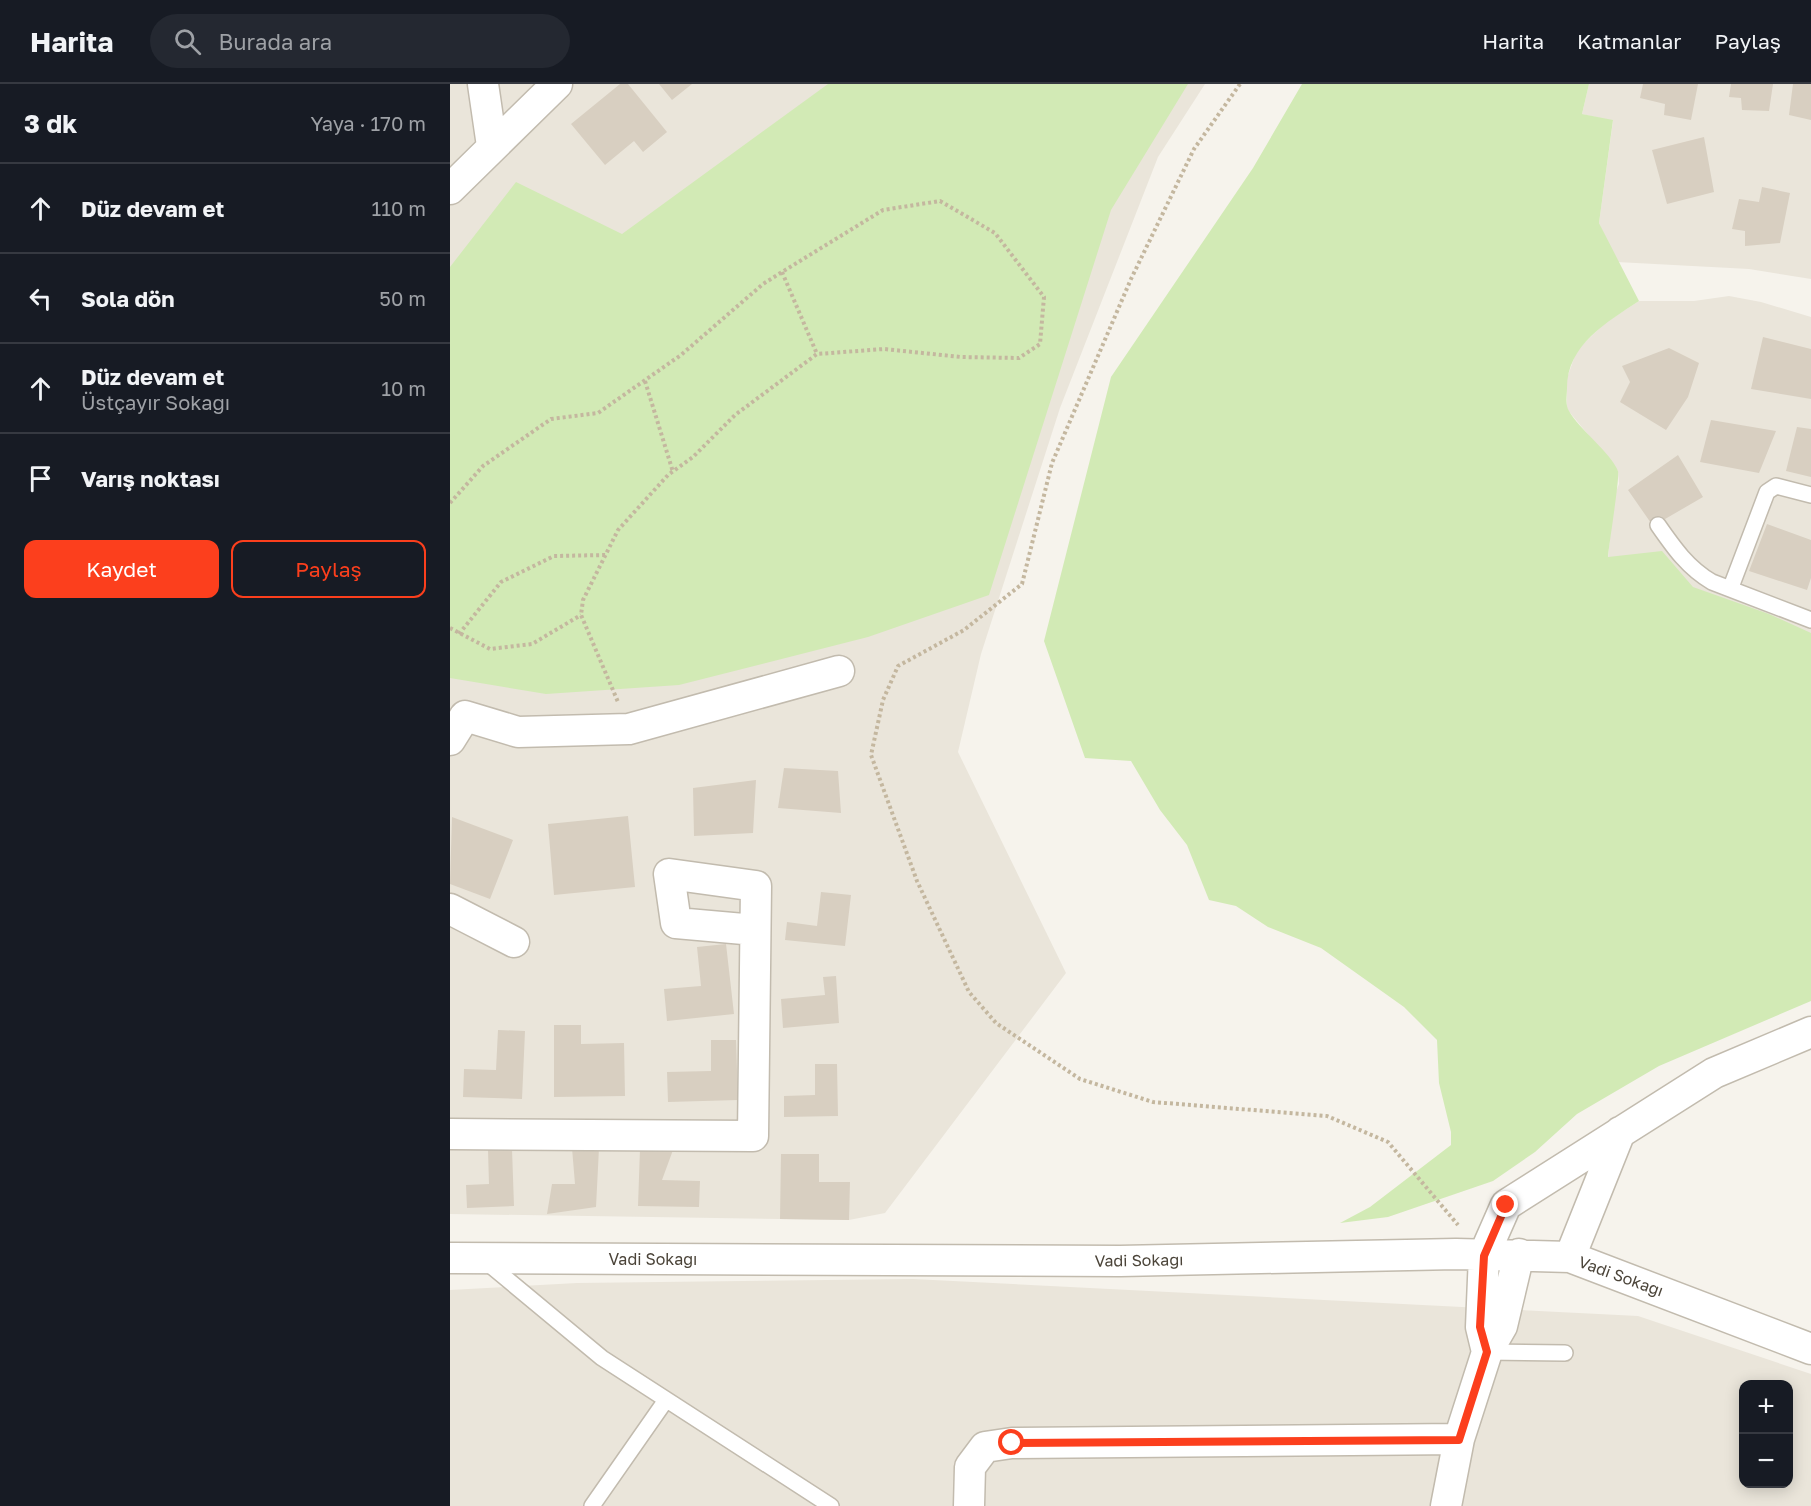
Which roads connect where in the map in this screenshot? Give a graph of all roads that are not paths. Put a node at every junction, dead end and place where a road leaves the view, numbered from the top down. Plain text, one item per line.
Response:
1 (483, 84) edge
2 (557, 84) edge
3 (492, 146) junction
4 (450, 189) edge
5 (1811, 495) edge
6 (1658, 525) dead end
7 (1731, 587) junction
8 (1811, 620) edge
9 (839, 671) dead end
10 (455, 721) edge
11 (450, 909) edge
12 (755, 930) dead end
13 (514, 942) dead end
14 (1811, 1032) edge
15 (1620, 1132) junction
16 (450, 1134) edge
17 (1519, 1254) junction
18 (1484, 1256) junction
19 (481, 1257) junction
20 (1570, 1257) junction
21 (450, 1258) edge
22 (1811, 1349) edge
23 (1487, 1352) junction
24 (1565, 1353) dead end
25 (666, 1400) junction
26 (1459, 1440) junction
27 (827, 1505) edge
28 (592, 1506) edge
29 (969, 1506) edge
30 (1446, 1506) edge

1 - 3 street
2 - 3 street
3 - 4 street
5 - 7 lane
6 - 7 lane
7 - 8 lane
9 - 10 street
11 - 13 street
12 - 16 street
14 - 15 street
15 - 18 street
15 - 20 street
17 - 18 street, Vadi Sokağı
17 - 20 street, Vadi Sokağı
17 - 23 street
18 - 19 street, Vadi Sokağı
18 - 23 street
19 - 21 street, Vadi Sokağı
19 - 25 lane
20 - 22 street, Vadi Sokağı
23 - 24 lane
23 - 26 street
25 - 27 lane
25 - 28 lane
26 - 29 street
26 - 30 street

